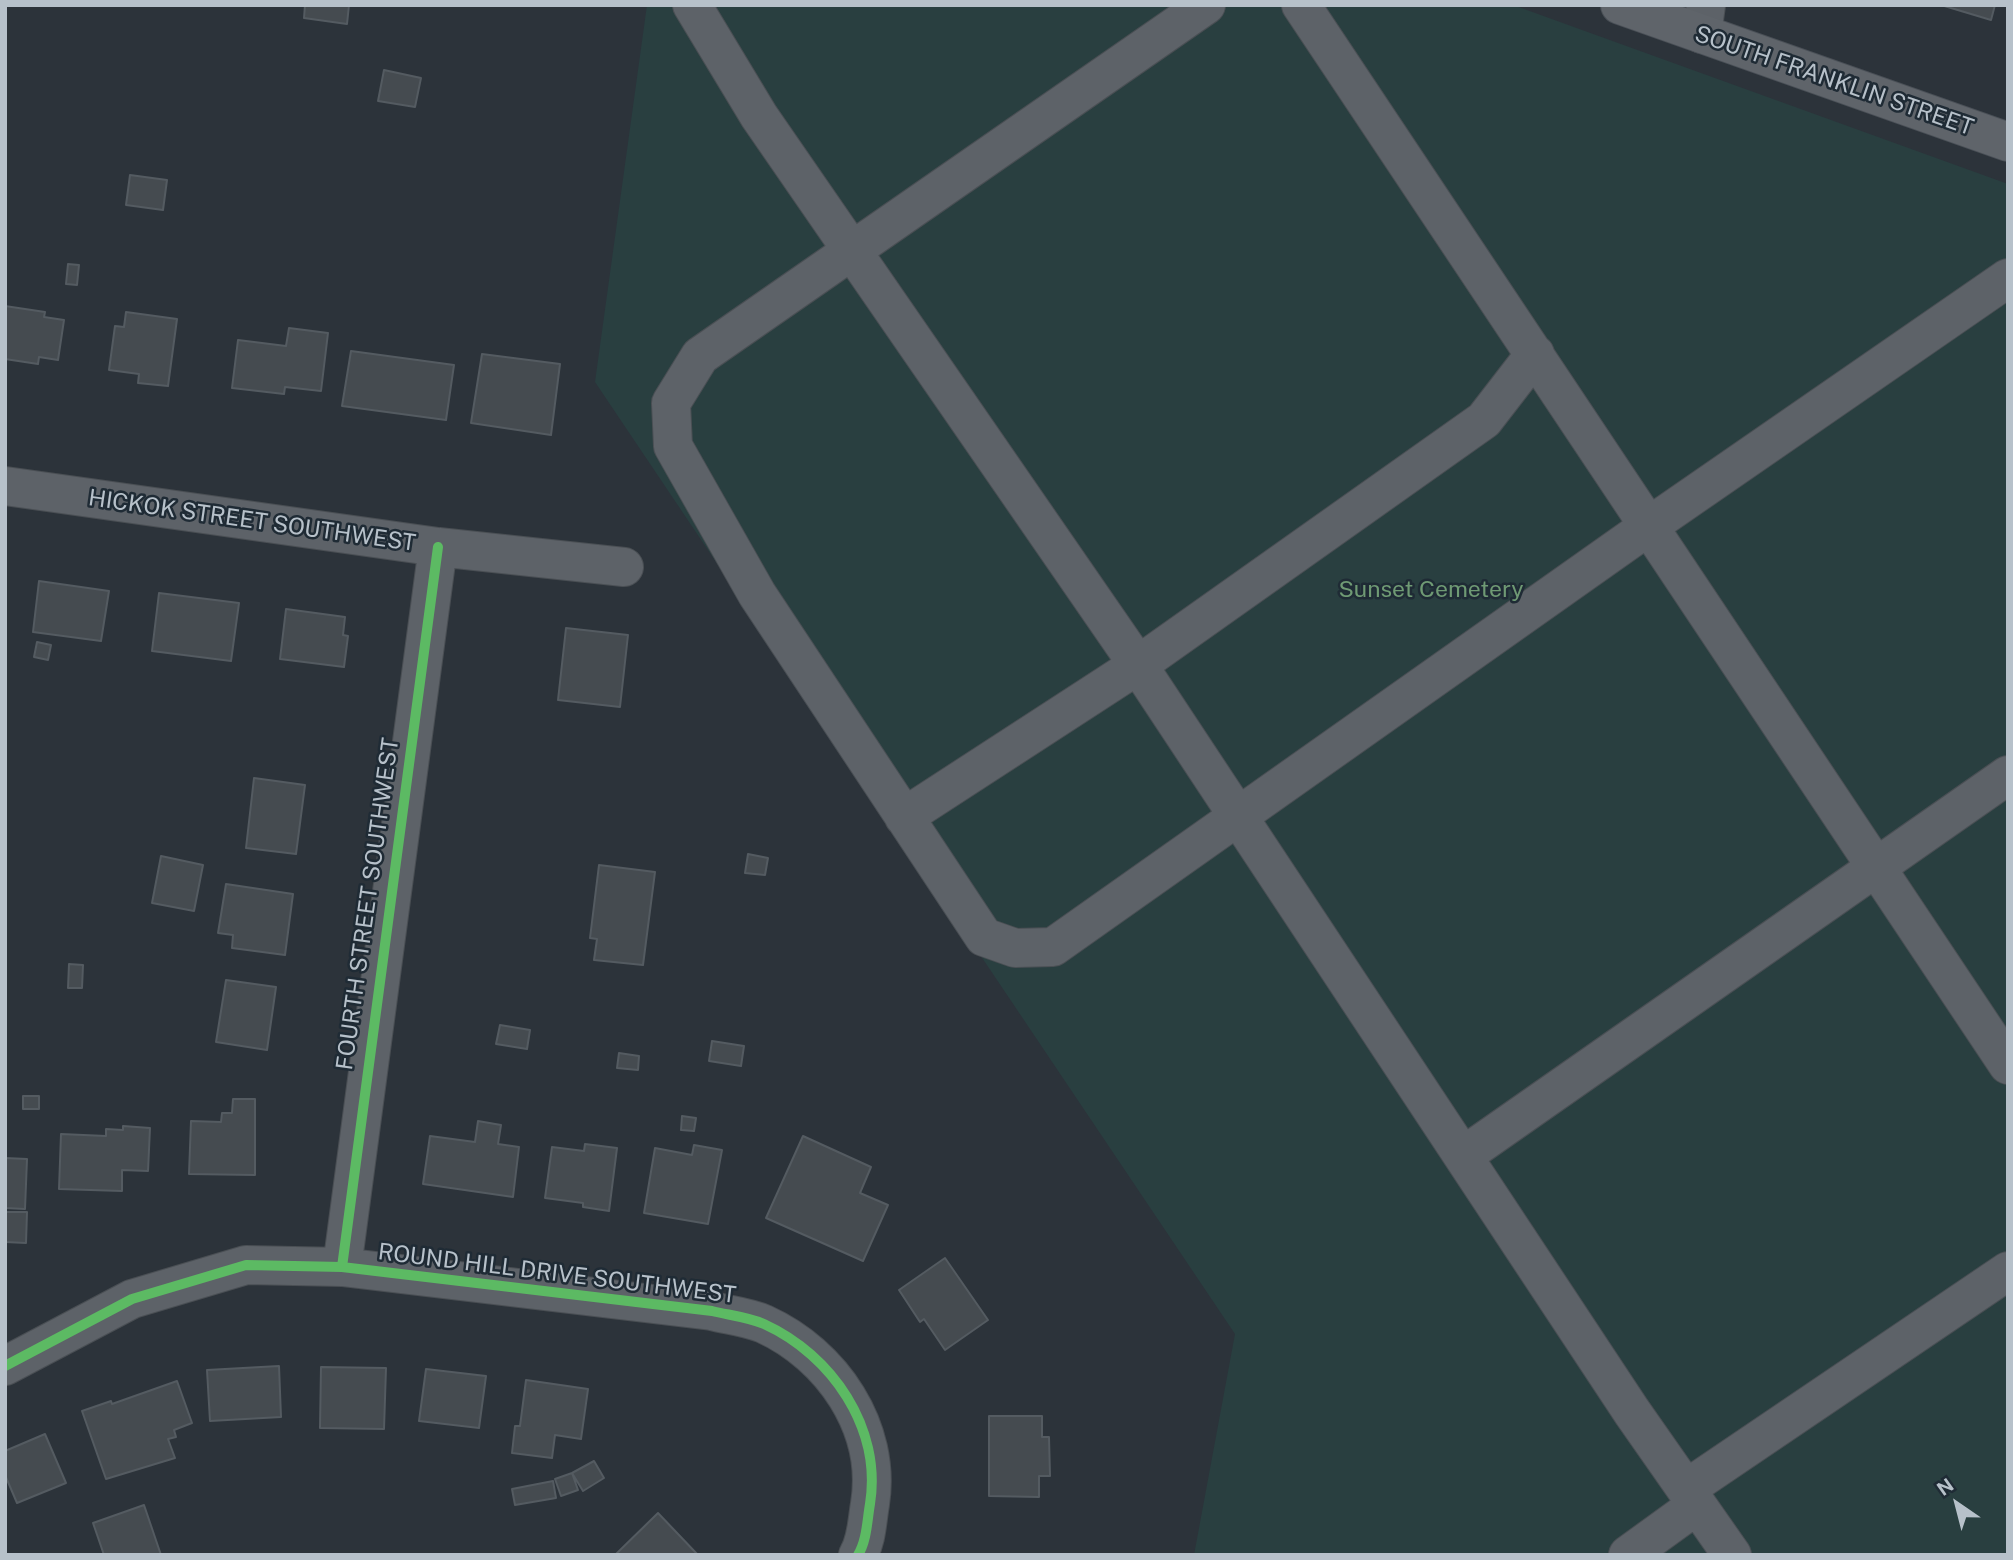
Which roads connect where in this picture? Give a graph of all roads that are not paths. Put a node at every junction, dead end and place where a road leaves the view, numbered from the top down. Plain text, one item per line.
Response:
1 (692, 5) edge
2 (1206, 5) edge
3 (1301, 5) edge
4 (1620, 5) edge
5 (1704, 20) edge
6 (2008, 142) edge
7 (850, 250) junction
8 (2008, 278) edge
9 (1535, 354) junction
10 (5, 486) edge
11 (1649, 526) junction
12 (438, 547) junction
13 (624, 567) dead end
14 (1138, 665) junction
15 (2008, 775) edge
16 (1239, 815) junction
17 (904, 817) junction
18 (1876, 867) junction
19 (2008, 1065) edge
20 (1463, 1156) junction
21 (342, 1267) junction
22 (2008, 1271) edge
23 (5, 1366) edge
24 (1691, 1497) junction
25 (858, 1555) edge
26 (1628, 1555) edge
27 (1732, 1555) edge

1 - 7 street
2 - 7 street
3 - 9 street
4 - 5 main road, SOUTH FRANKLIN STREET
5 - 6 main road, SOUTH FRANKLIN STREET
7 - 14 street
7 - 17 street
8 - 11 street
9 - 11 street
9 - 14 street
10 - 12 street, HICKOK STREET SOUTHWEST
11 - 16 street
11 - 18 street
12 - 13 street, HICKOK STREET SOUTHWEST
12 - 21 street, FOURTH STREET SOUTHWEST
14 - 16 street
14 - 17 street
15 - 18 street
16 - 17 street
16 - 20 street
18 - 19 street
18 - 20 street
20 - 24 street
21 - 23 street, ROUND HILL DRIVE SOUTHWEST
21 - 25 street, ROUND HILL DRIVE SOUTHWEST
22 - 24 street
24 - 26 street
24 - 27 street

